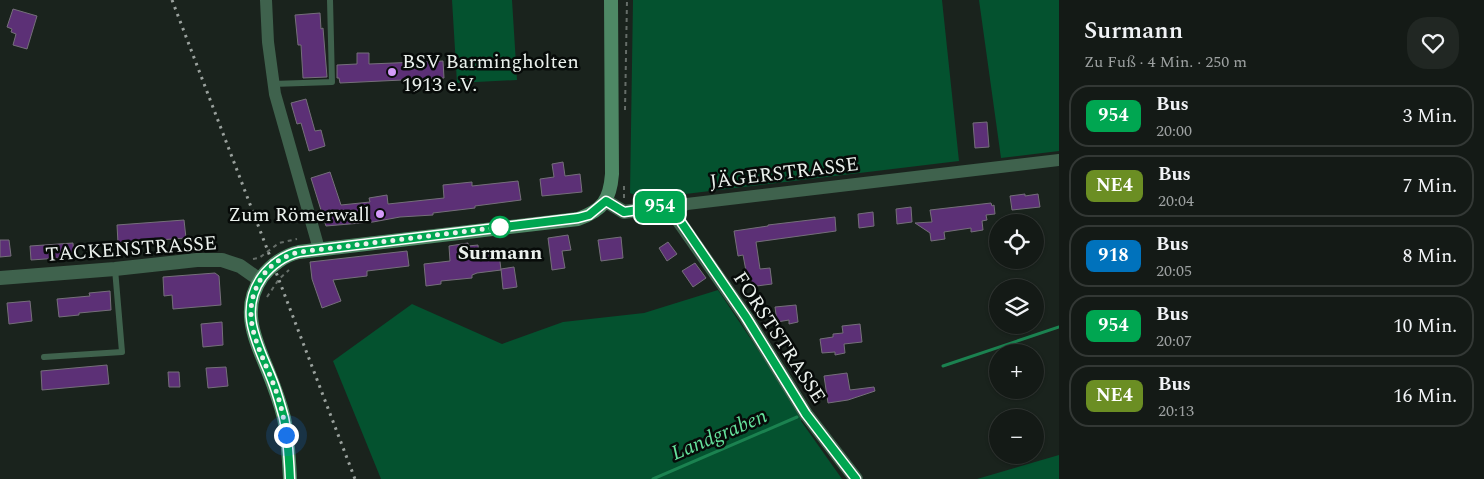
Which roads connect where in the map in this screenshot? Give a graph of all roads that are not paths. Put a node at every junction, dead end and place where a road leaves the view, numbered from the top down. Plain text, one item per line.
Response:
1 (266, 0) edge
2 (330, 0) edge
3 (611, 0) edge
4 (273, 84) junction
5 (1059, 160) edge
6 (606, 201) junction
7 (674, 214) junction
8 (319, 249) junction
9 (115, 269) junction
10 (0, 278) edge
11 (260, 280) junction
12 (44, 357) dead end
13 (290, 479) edge
14 (856, 479) edge

1 - 4 street
2 - 4 lane
3 - 6 main road
4 - 8 street
5 - 7 street, JÄGERSTRASSE
6 - 7 street
6 - 8 main road
7 - 14 street, FORSTSTRASSE
8 - 11 main road
9 - 10 street, TACKENSTRASSE
9 - 11 street, TACKENSTRASSE
9 - 12 lane
11 - 13 main road

